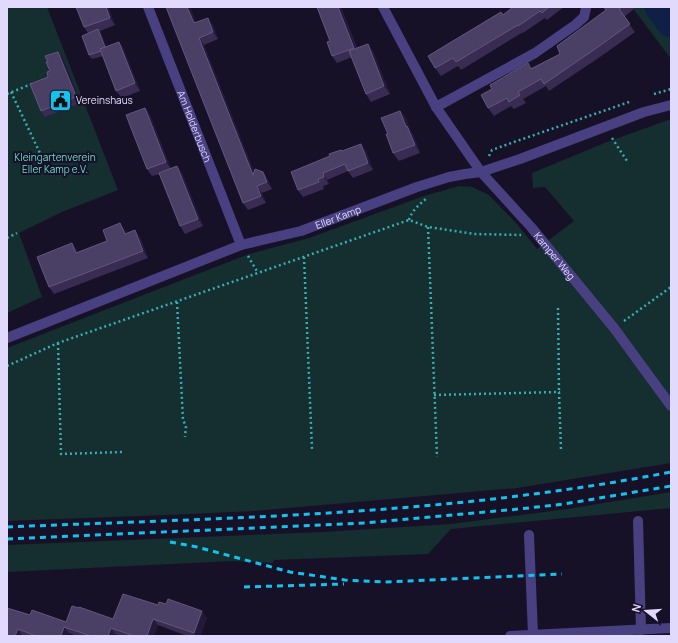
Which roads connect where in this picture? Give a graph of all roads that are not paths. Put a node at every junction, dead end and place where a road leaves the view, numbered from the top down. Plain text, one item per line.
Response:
1 (148, 7) edge
2 (383, 7) edge
3 (586, 8) dead end
4 (671, 105) edge
5 (436, 107) junction
6 (481, 172) junction
7 (241, 245) junction
8 (7, 338) edge
9 (671, 406) edge
10 (638, 520) dead end
11 (529, 535) dead end
12 (671, 628) edge
13 (641, 630) junction
14 (533, 635) junction
15 (510, 636) edge

1 - 7 street, Am Holderbusch
2 - 5 street, Kamper Weg
3 - 5 street
4 - 6 street, Eller Kamp
5 - 6 street, Kamper Weg
6 - 7 street, Eller Kamp
6 - 9 street, Kamper Weg
7 - 8 street, Eller Kamp
10 - 13 street
11 - 14 street
12 - 13 street
13 - 14 street
14 - 15 street

